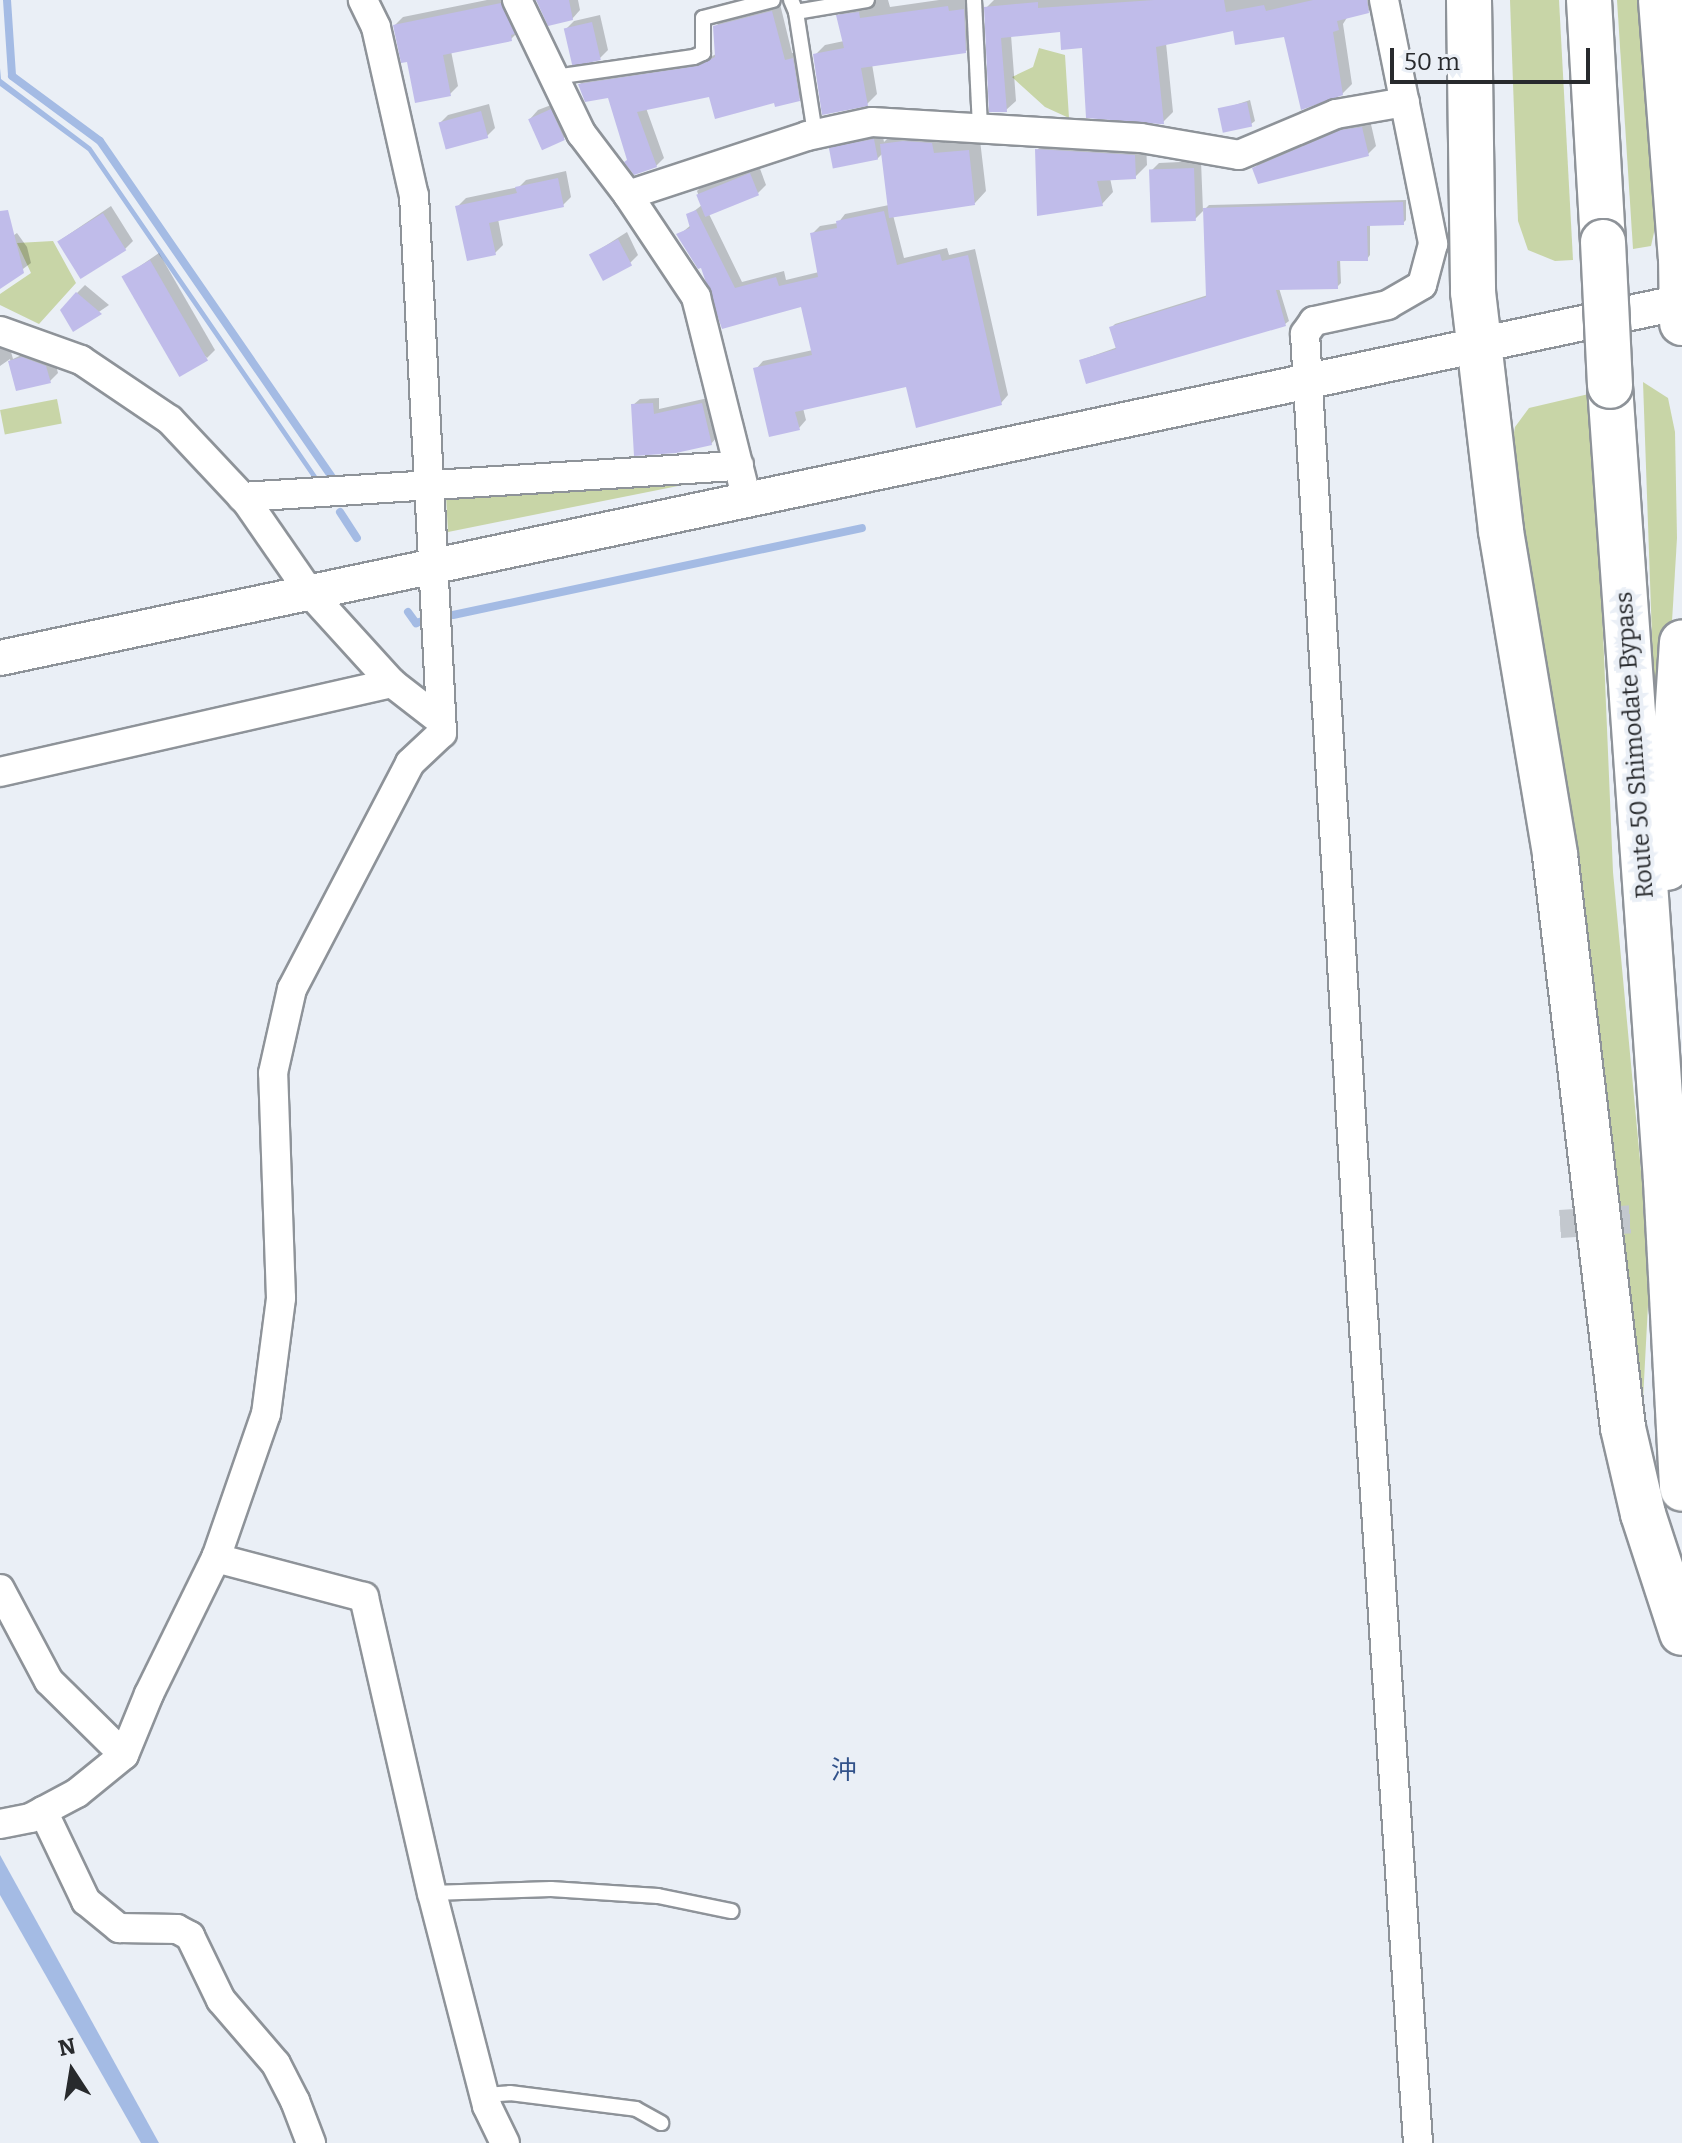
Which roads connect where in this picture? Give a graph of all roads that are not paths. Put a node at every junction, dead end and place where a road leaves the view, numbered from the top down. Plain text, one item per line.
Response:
1 (363, 0) edge
2 (517, 0) edge
3 (773, 0) edge
4 (867, 0) edge
5 (974, 0) edge
6 (1384, 0) edge
7 (1469, 0) edge
8 (1589, 0) edge
9 (1661, 0) edge
10 (794, 6) edge
11 (555, 77) junction
12 (1405, 102) junction
13 (980, 128) junction
14 (815, 134) junction
15 (628, 195) junction
16 (1682, 302) edge
17 (1682, 323) edge
18 (0, 331) edge
19 (1477, 344) junction
20 (1306, 379) junction
21 (739, 466) junction
22 (428, 486) junction
23 (242, 497) junction
24 (747, 500) junction
25 (435, 564) junction
26 (310, 593) junction
27 (1682, 642) edge
28 (0, 658) edge
29 (392, 683) junction
30 (441, 721) junction
31 (0, 772) edge
32 (1655, 1035) junction
33 (1682, 1489) edge
34 (216, 1558) junction
35 (0, 1589) edge
36 (1682, 1633) edge
37 (124, 1755) junction
38 (43, 1811) junction
39 (0, 1824) edge
40 (432, 1893) junction
41 (731, 1911) dead end
42 (484, 2095) junction
43 (661, 2123) dead end
44 (311, 2143) edge
45 (505, 2143) edge
46 (1418, 2143) edge

1 - 22 street
2 - 11 street
3 - 11 lane
4 - 10 lane
5 - 13 lane
6 - 12 street
7 - 19 highway
8 - 32 highway, Route 50 Shimodate Bypass, bridge
9 - 16 highway
10 - 14 lane
11 - 15 street
12 - 13 street
12 - 20 street
13 - 14 street
14 - 15 street
15 - 21 street
16 - 17 highway
16 - 19 street
18 - 23 street
19 - 20 street
19 - 36 highway
20 - 24 street
20 - 46 street
21 - 22 street
21 - 24 street
22 - 23 street
22 - 25 street
23 - 26 street
24 - 25 street
25 - 26 street
25 - 30 street
26 - 28 street
26 - 29 street
27 - 32 highway
29 - 30 street
29 - 31 street
30 - 34 street
32 - 33 highway, Route 50 Shimodate Bypass
34 - 37 street
34 - 40 street
35 - 37 street
37 - 38 street
38 - 39 street
38 - 44 street
40 - 41 lane
40 - 42 street
42 - 43 lane
42 - 45 street

